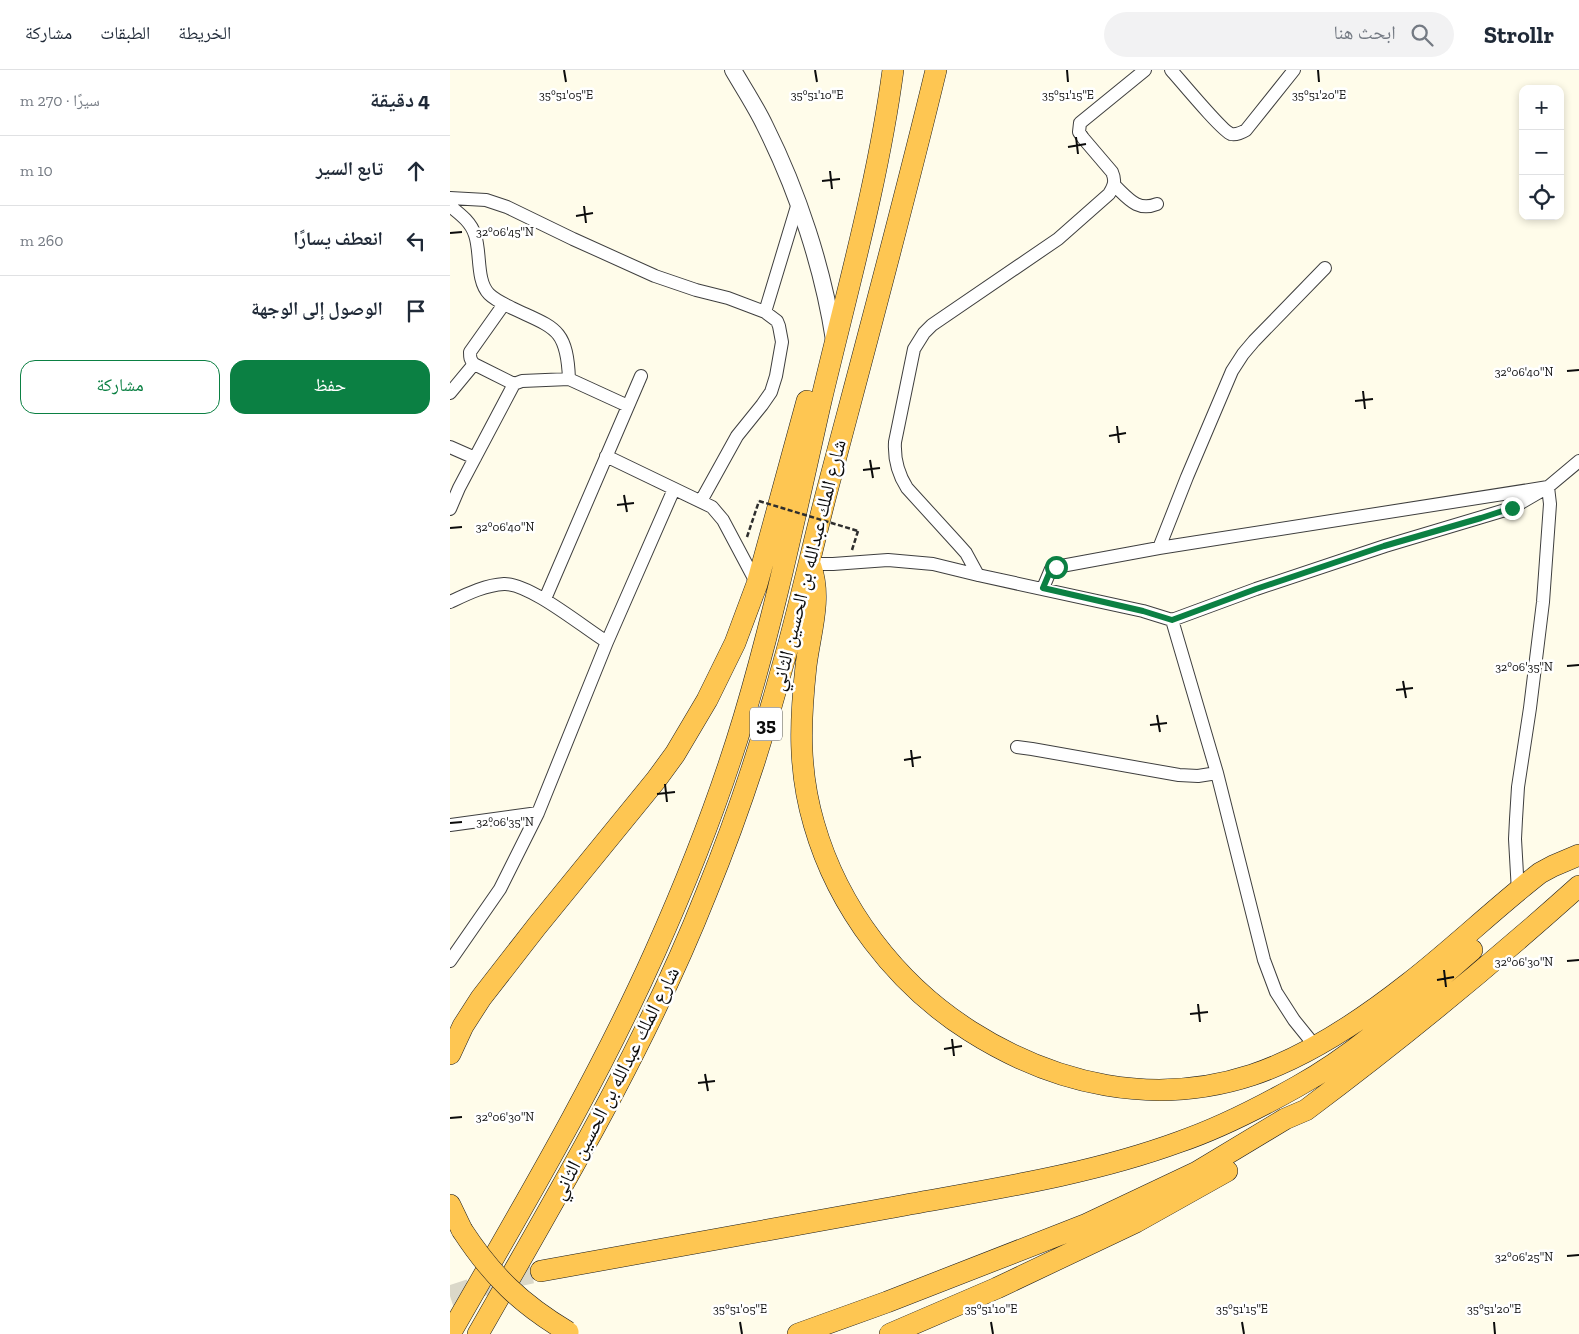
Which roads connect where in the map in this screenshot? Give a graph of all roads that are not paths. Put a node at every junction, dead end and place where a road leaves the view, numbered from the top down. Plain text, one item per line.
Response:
1 (733, 70) edge
2 (893, 70) edge
3 (936, 70) edge
4 (1145, 70) edge
5 (1171, 70) edge
6 (1294, 70) edge
7 (1114, 185) junction
8 (450, 198) edge
9 (798, 203) junction
10 (1157, 204) dead end
11 (450, 206) edge
12 (1325, 268) dead end
13 (504, 304) junction
14 (765, 312) junction
15 (832, 354) junction
16 (474, 364) junction
17 (641, 376) dead end
18 (569, 379) junction
19 (514, 384) junction
20 (450, 393) edge
21 (628, 406) junction
22 (450, 446) edge
23 (606, 456) junction
24 (474, 458) junction
25 (1579, 461) edge
26 (1548, 488) junction
27 (674, 489) junction
28 (701, 501) junction
29 (450, 509) edge
30 (1159, 548) junction
31 (808, 561) junction
32 (978, 575) junction
33 (757, 584) junction
34 (1043, 588) junction
35 (545, 599) junction
36 (450, 602) edge
37 (1172, 620) junction
38 (607, 642) junction
39 (1017, 747) dead end
40 (1217, 773) junction
41 (538, 813) junction
42 (450, 826) edge
43 (1579, 855) edge
44 (1579, 886) edge
45 (1518, 892) junction
46 (450, 961) edge
47 (1315, 1046) junction
48 (450, 1054) edge
49 (1306, 1110) junction
50 (450, 1205) edge
51 (541, 1272) tunnel mouth
52 (570, 1333) edge
53 (450, 1334) edge
54 (478, 1334) edge
55 (798, 1334) edge
56 (890, 1334) edge

1 - 9 street, شارع الملك عبدالله بن الحسين الثاني / 35
2 - 15 highway, شارع الملك عبدالله بن الحسين الثاني / 35
3 - 31 highway, شارع الملك عبدالله بن الحسين الثاني / 35
4 - 7 street
5 - 6 street
7 - 10 street
7 - 32 street
8 - 14 street
9 - 14 street
9 - 15 street, شارع الملك عبدالله بن الحسين الثاني / 35
11 - 13 street
12 - 30 street
13 - 16 street
13 - 18 street
14 - 28 street
15 - 33 highway
15 - 53 highway, شارع الملك عبدالله بن الحسين الثاني / 35
16 - 19 street
16 - 20 street
17 - 21 street
18 - 19 street
18 - 21 street
19 - 24 street
21 - 23 street
22 - 24 street
23 - 27 street
23 - 35 street
24 - 29 street
25 - 26 street
26 - 30 street
26 - 37 street
26 - 45 street
27 - 28 street
27 - 38 street
28 - 33 street
30 - 34 street
31 - 32 street
31 - 47 highway
31 - 54 highway, شارع الملك عبدالله بن الحسين الثاني / 35
32 - 34 street
33 - 48 highway
34 - 37 street
35 - 36 street
35 - 38 street
37 - 40 street
38 - 41 street
39 - 40 street
40 - 47 street
41 - 42 street
41 - 46 street
43 - 45 highway
43 - 51 highway
44 - 49 highway
45 - 47 highway
49 - 55 highway
49 - 56 highway
50 - 52 highway, bridge

